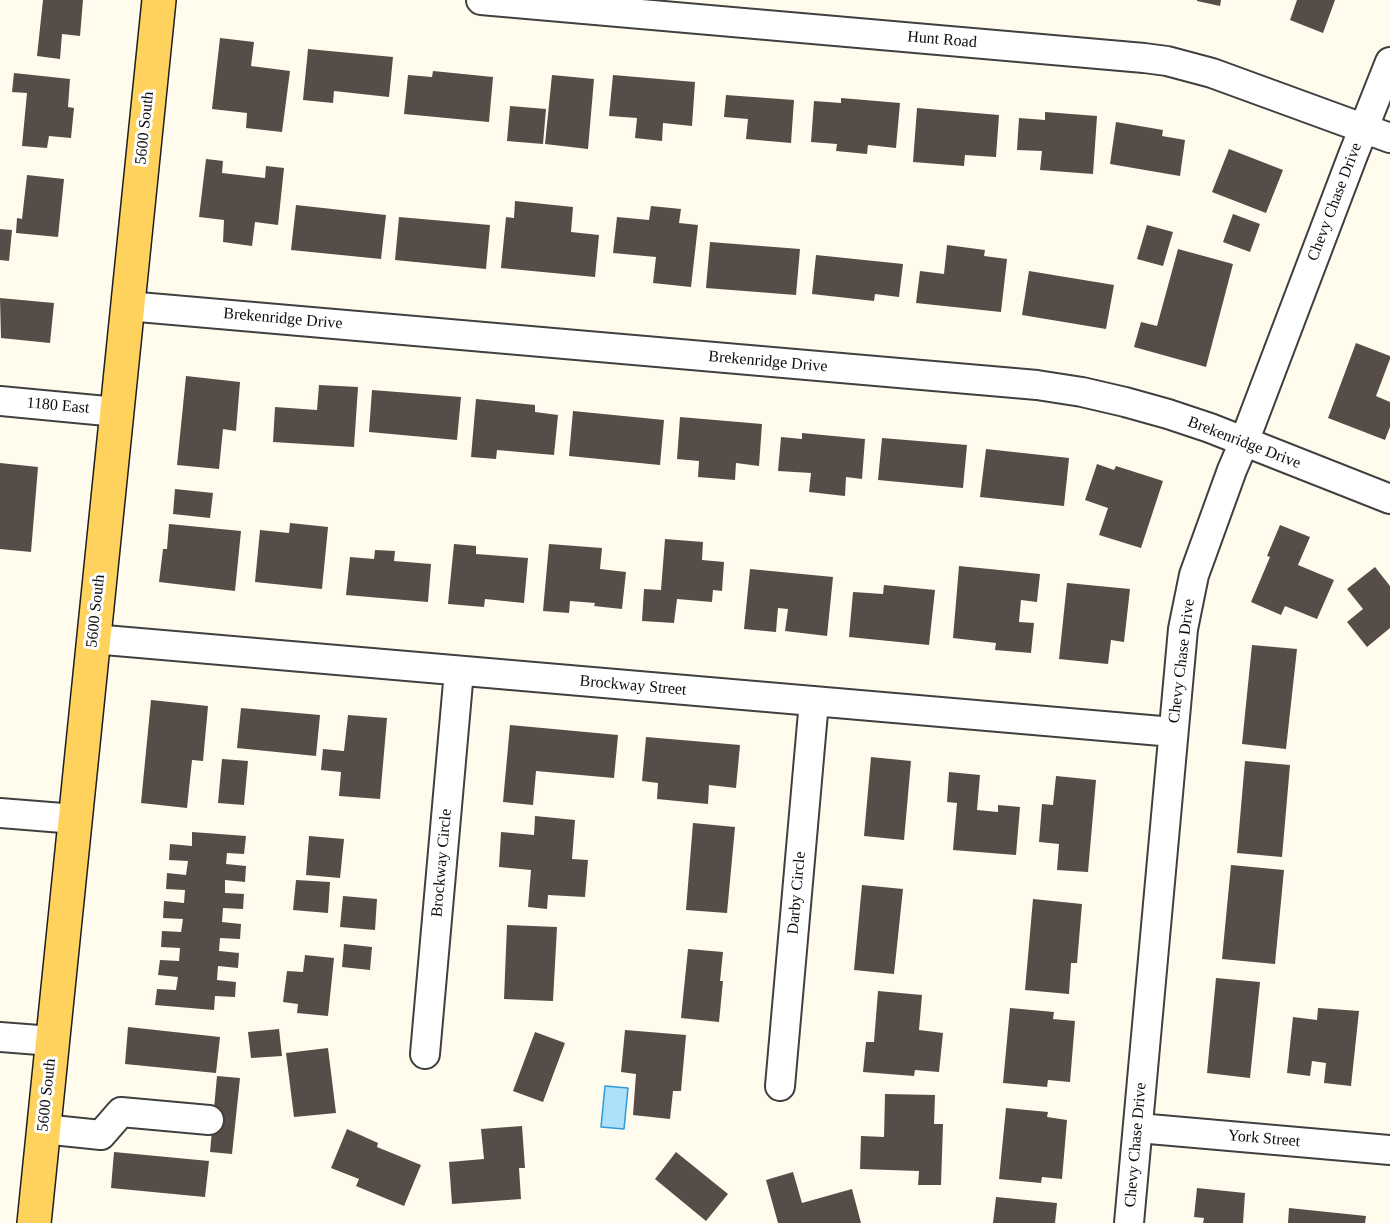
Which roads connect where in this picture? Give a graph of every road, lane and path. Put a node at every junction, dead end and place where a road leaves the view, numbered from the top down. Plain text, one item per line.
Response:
1 (159, 0) edge
2 (481, 0) edge
3 (1390, 62) edge
4 (1364, 128) junction
5 (1390, 138) edge
6 (127, 306) junction
7 (0, 401) edge
8 (117, 412) junction
9 (1244, 442) junction
10 (1390, 499) edge
11 (93, 639) junction
12 (459, 671) junction
13 (814, 701) junction
14 (1173, 732) junction
15 (0, 813) edge
16 (75, 819) junction
17 (0, 1037) edge
18 (52, 1041) junction
19 (425, 1054) dead end
20 (780, 1086) dead end
21 (208, 1120) dead end
22 (1138, 1128) junction
23 (43, 1129) junction
24 (1390, 1150) edge
25 (34, 1223) edge
26 (1129, 1223) edge

1 - 6 main road, 5600 South
2 - 4 street, Hunt Road
3 - 4 street, Chevy Chase Drive
4 - 5 street, Hunt Road
4 - 9 street, Chevy Chase Drive
6 - 8 main road, 5600 South
6 - 9 street, Brekenridge Drive
7 - 8 street, 1180 East
8 - 11 main road, 5600 South
9 - 10 street, Brekenridge Drive
9 - 14 street, Chevy Chase Drive
11 - 12 street, Brockway Street
11 - 16 main road, 5600 South
12 - 13 street, Brockway Street
12 - 19 street, Brockway Circle
13 - 14 street, Brockway Street
13 - 20 street, Darby Circle
14 - 22 street, Chevy Chase Drive
15 - 16 street
16 - 18 main road, 5600 South
17 - 18 street
18 - 23 main road, 5600 South
21 - 23 street
22 - 24 street, York Street
22 - 26 street, Chevy Chase Drive
23 - 25 main road, 5600 South

